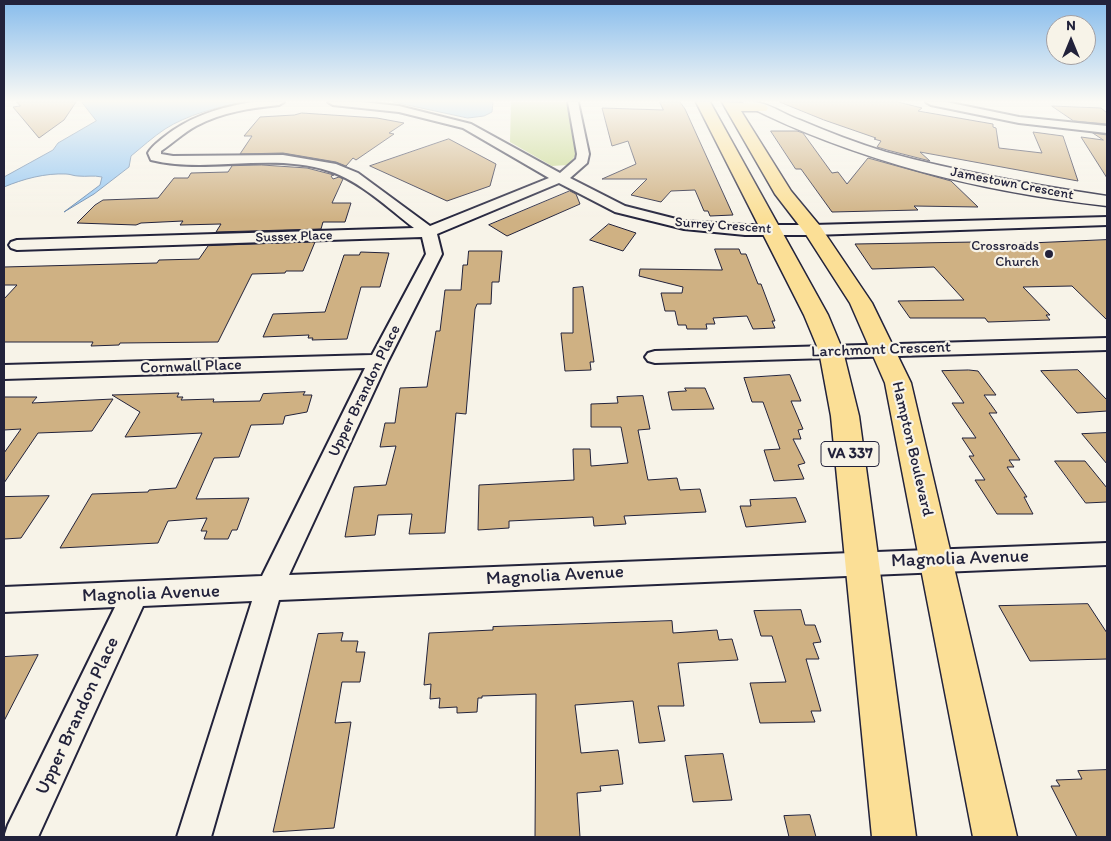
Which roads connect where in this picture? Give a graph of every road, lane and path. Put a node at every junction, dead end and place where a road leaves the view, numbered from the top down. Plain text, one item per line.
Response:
1 (166, 141) edge
2 (494, 141) edge
3 (581, 141) edge
4 (724, 141) edge
5 (752, 141) edge
6 (842, 141) edge
7 (560, 179) junction
8 (1107, 201) edge
9 (1107, 221) edge
10 (772, 230) junction
11 (813, 230) junction
12 (429, 232) junction
13 (18, 245) dead end
14 (1107, 344) edge
15 (883, 349) junction
16 (832, 351) junction
17 (655, 357) dead end
18 (378, 361) junction
19 (4, 372) edge
20 (1107, 554) edge
21 (936, 560) junction
22 (862, 562) junction
23 (269, 589) junction
24 (135, 594) junction
25 (4, 599) edge
26 (20, 837) edge
27 (194, 837) edge
28 (894, 837) edge
29 (995, 837) edge

1 - 12 street
2 - 7 street, Surrey Crescent
3 - 7 street, Sussex Place
4 - 10 main road, VA 337
5 - 11 main road, Hampton Boulevard
6 - 8 main road, Jamestown Crescent
7 - 10 street, Surrey Crescent
7 - 12 street, Sussex Place
9 - 11 street, Surrey Crescent
10 - 11 street, Surrey Crescent
10 - 16 main road, VA 337
11 - 15 main road, Hampton Boulevard
12 - 13 street, Sussex Place
12 - 18 street, Upper Brandon Place
14 - 15 street, Larchmont Crescent
15 - 16 street, Larchmont Crescent
15 - 21 main road, Hampton Boulevard
16 - 17 street, Larchmont Crescent
16 - 22 main road, VA 337
18 - 19 street, Cornwall Place
18 - 23 street, Upper Brandon Place
20 - 21 street, Magnolia Avenue
21 - 22 street, Magnolia Avenue
21 - 29 main road, Hampton Boulevard
22 - 23 street, Magnolia Avenue
22 - 28 main road, VA 337
23 - 24 street, Magnolia Avenue
23 - 27 street, Upper Brandon Place
24 - 25 street, Magnolia Avenue
24 - 26 street, Upper Brandon Place

